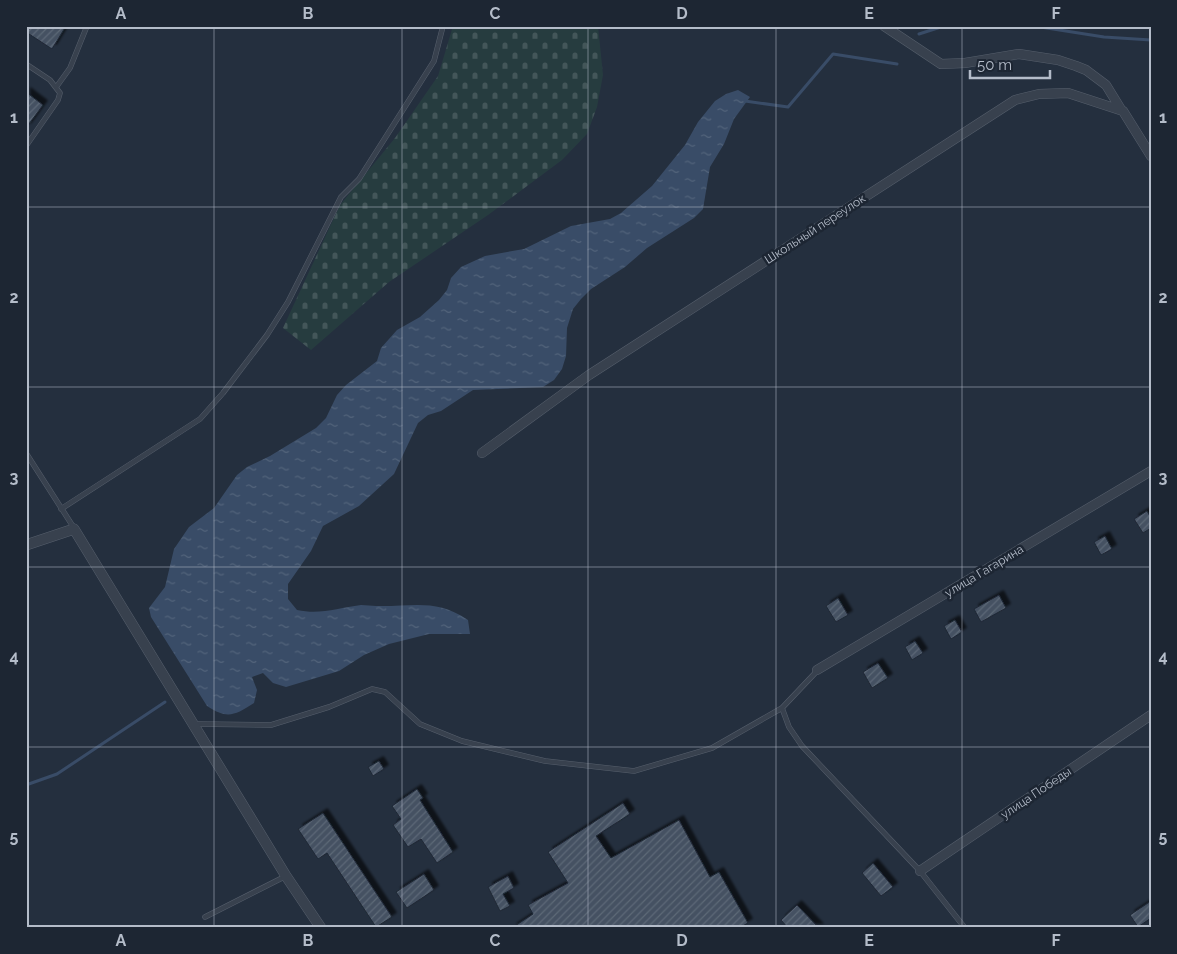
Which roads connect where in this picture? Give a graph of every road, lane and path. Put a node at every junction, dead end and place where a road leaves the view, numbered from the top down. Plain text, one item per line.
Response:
1 (87, 26) edge
2 (444, 26) edge
3 (884, 26) edge
4 (26, 64) edge
5 (57, 86) junction
6 (1123, 111) junction
7 (26, 146) edge
8 (1151, 156) edge
9 (26, 453) edge
10 (482, 454) dead end
11 (1151, 471) edge
12 (61, 509) junction
13 (74, 529) junction
14 (26, 544) edge
15 (817, 670) joint
16 (782, 708) junction
17 (1151, 715) edge
18 (195, 724) junction
19 (920, 871) junction
20 (286, 876) junction
21 (205, 917) dead end
22 (321, 928) edge
23 (965, 928) edge

1 - 5 lane
2 - 12 lane
3 - 6 street
4 - 5 lane
5 - 7 lane
6 - 8 street
6 - 10 street, Школьный переулок
9 - 12 lane
11 - 15 street, улица Гагарина
12 - 13 lane
13 - 14 street
13 - 18 street
15 - 16 lane
16 - 18 lane
16 - 19 lane
17 - 19 street, улица Победы
18 - 20 street
19 - 23 lane
20 - 21 lane
20 - 22 street

